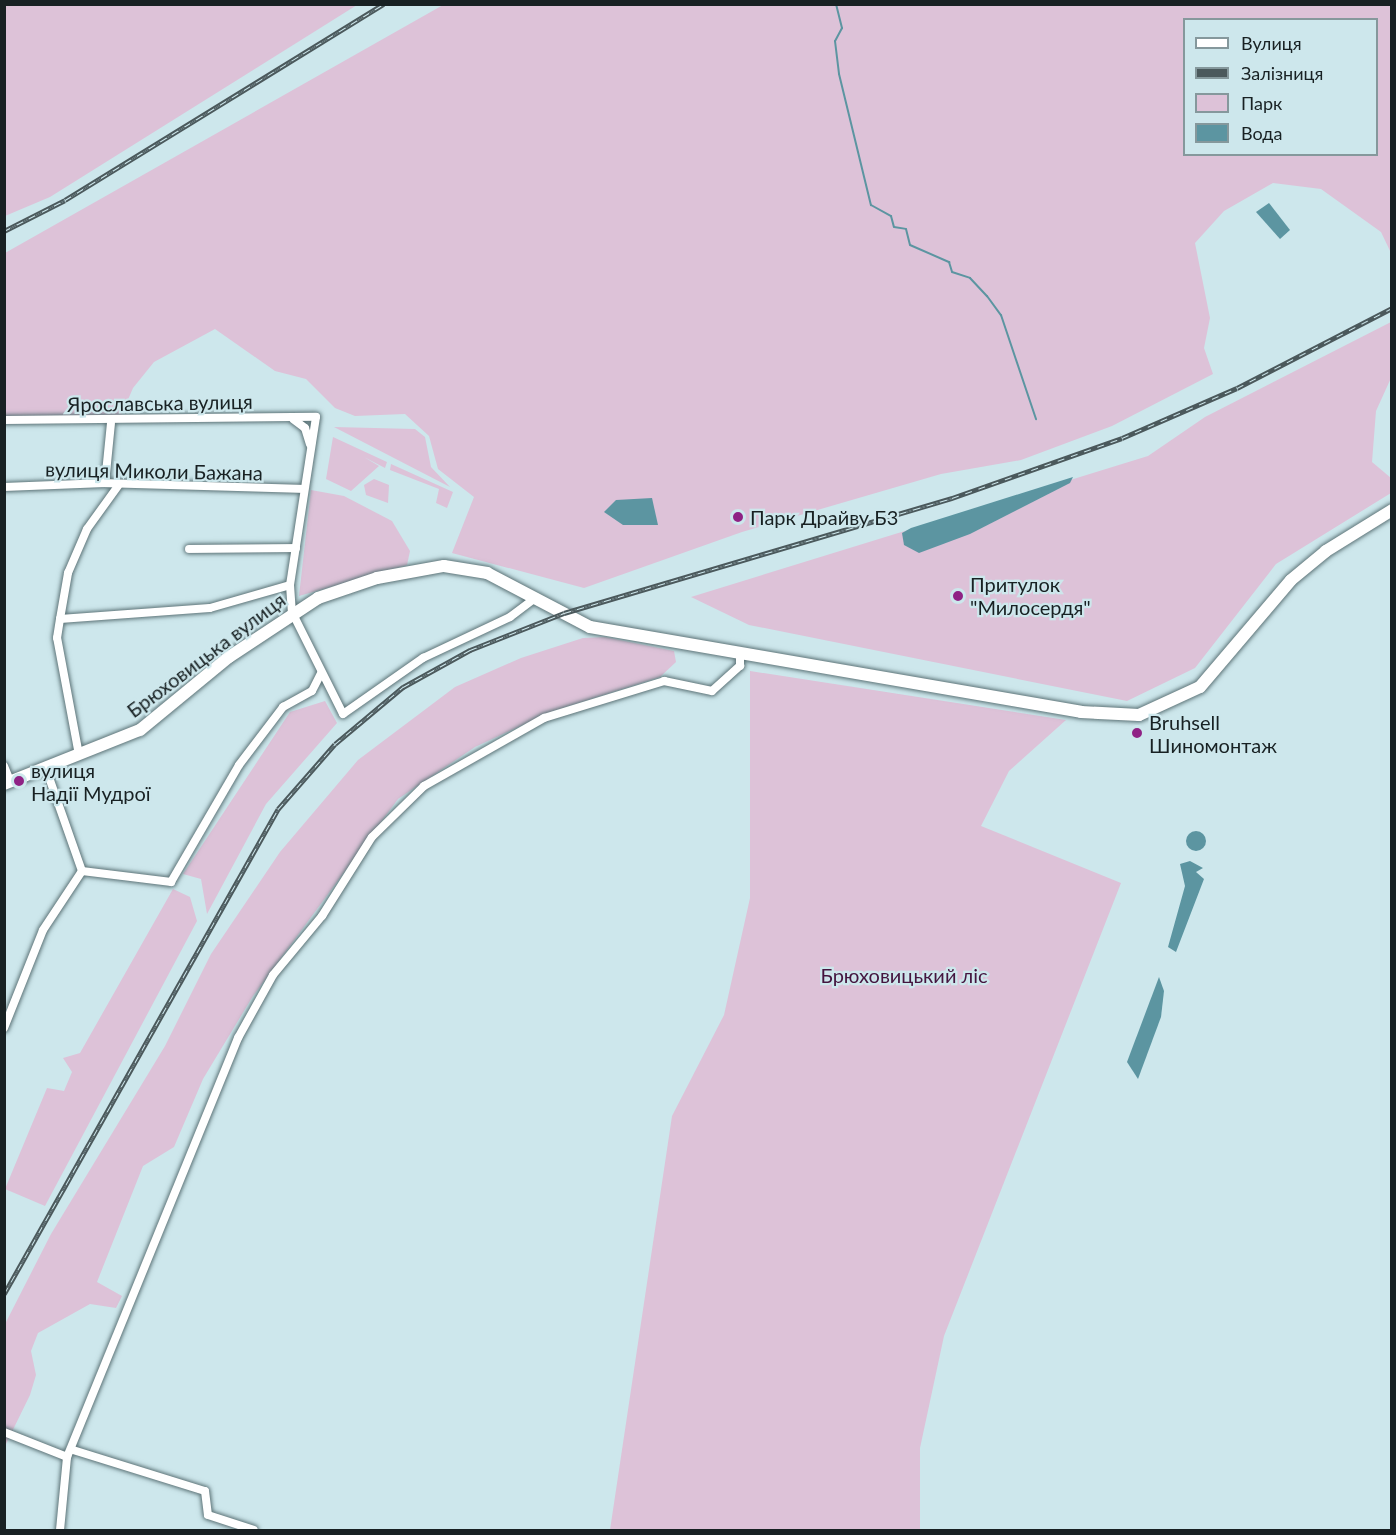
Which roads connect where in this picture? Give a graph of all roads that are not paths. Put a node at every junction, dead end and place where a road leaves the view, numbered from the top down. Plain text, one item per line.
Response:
1 (290, 418) junction
2 (4, 420) edge
3 (111, 423) junction
4 (310, 447) junction
5 (105, 483) junction
6 (118, 486) junction
7 (4, 487) edge
8 (302, 489) junction
9 (1392, 510) edge
10 (296, 548) junction
11 (189, 549) dead end
12 (290, 585) junction
13 (536, 598) junction
14 (292, 612) junction
15 (60, 619) junction
16 (740, 653) junction
17 (321, 674) junction
18 (79, 755) junction
19 (4, 766) edge
20 (45, 766) junction
21 (7, 782) edge
22 (82, 871) junction
23 (4, 1028) edge
24 (4, 1432) edge
25 (70, 1453) junction
26 (60, 1530) edge
27 (254, 1530) edge

1 - 3 street, Ярославська вулиця
1 - 4 street
1 - 4 street, Ярославська вулиця
2 - 3 street, Ярославська вулиця
3 - 5 street
4 - 8 street
5 - 6 street, вулиця Миколи Бажана
5 - 7 street, вулиця Миколи Бажана
6 - 8 street, вулиця Миколи Бажана
6 - 15 street
8 - 10 street
9 - 16 main road, Брюховицька вулиця
10 - 11 street
10 - 12 street
12 - 14 street
12 - 15 street
13 - 14 main road, Брюховицька вулиця
13 - 16 main road, Брюховицька вулиця
13 - 17 street
14 - 17 street
14 - 18 main road, Брюховицька вулиця
15 - 18 street
16 - 25 street
17 - 22 street
18 - 20 main road, Брюховицька вулиця
19 - 21 street
20 - 21 main road, Брюховицька вулиця
20 - 22 street
22 - 23 street
24 - 25 street
25 - 26 street
25 - 27 street

